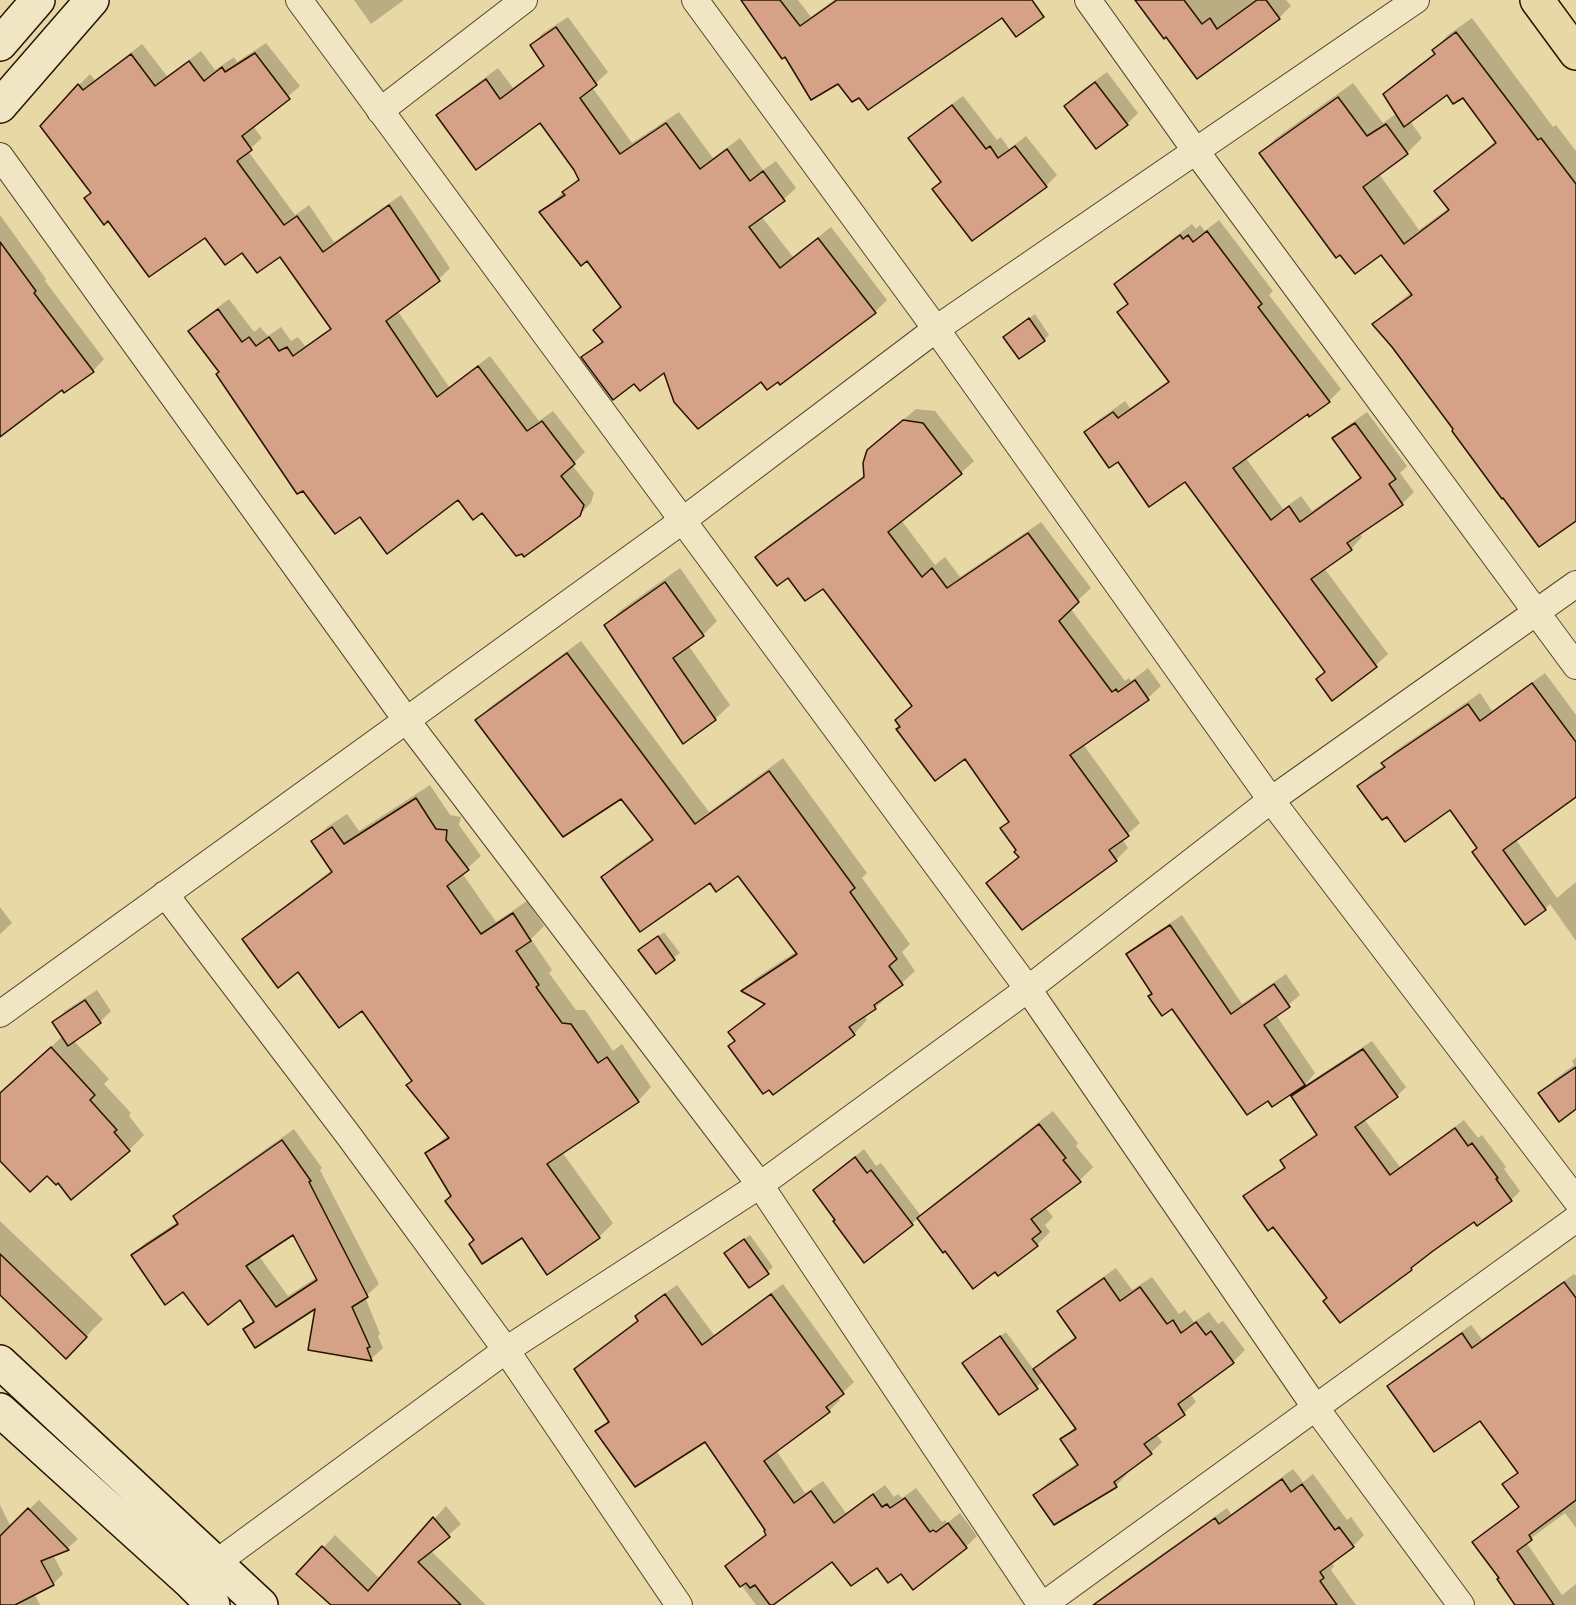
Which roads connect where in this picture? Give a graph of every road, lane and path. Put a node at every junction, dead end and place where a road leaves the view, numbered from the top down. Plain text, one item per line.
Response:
1 (38, 0) edge
2 (92, 0) edge
3 (299, 0) edge
4 (524, 0) edge
5 (695, 0) edge
6 (1088, 0) edge
7 (1416, 0) edge
8 (1537, 0) edge
9 (0, 44) edge
10 (1576, 53) edge
11 (0, 106) edge
12 (381, 111) junction
13 (1195, 150) junction
14 (0, 156) edge
15 (936, 329) junction
16 (682, 521) junction
17 (1576, 584) edge
18 (1537, 612) junction
19 (1576, 666) edge
20 (407, 721) junction
21 (1271, 800) junction
22 (165, 894) junction
23 (1028, 989) junction
24 (0, 1014) edge
25 (760, 1185) junction
26 (1576, 1200) edge
27 (1576, 1219) edge
28 (506, 1350) junction
29 (0, 1362) edge
30 (1316, 1407) junction
31 (0, 1410) edge
32 (203, 1572) junction
33 (256, 1604) edge
34 (213, 1605) edge
35 (679, 1605) edge
36 (1042, 1605) edge
37 (1461, 1605) edge

1 - 9 street
2 - 11 street
3 - 12 street
4 - 12 street
5 - 15 street
6 - 13 street
7 - 13 street
8 - 10 highway
12 - 16 street
13 - 15 street
13 - 18 street
14 - 20 street
15 - 16 street
15 - 21 street
16 - 20 street
16 - 23 street
17 - 18 street
18 - 19 street
18 - 21 street
20 - 22 street
20 - 25 street
21 - 23 street
21 - 26 street
22 - 24 street
22 - 28 street
23 - 25 street
23 - 30 street
25 - 28 street
25 - 36 street
27 - 30 street
28 - 32 street
28 - 35 street
29 - 32 street
30 - 36 street
30 - 37 street
31 - 32 street
32 - 33 street
32 - 34 street

